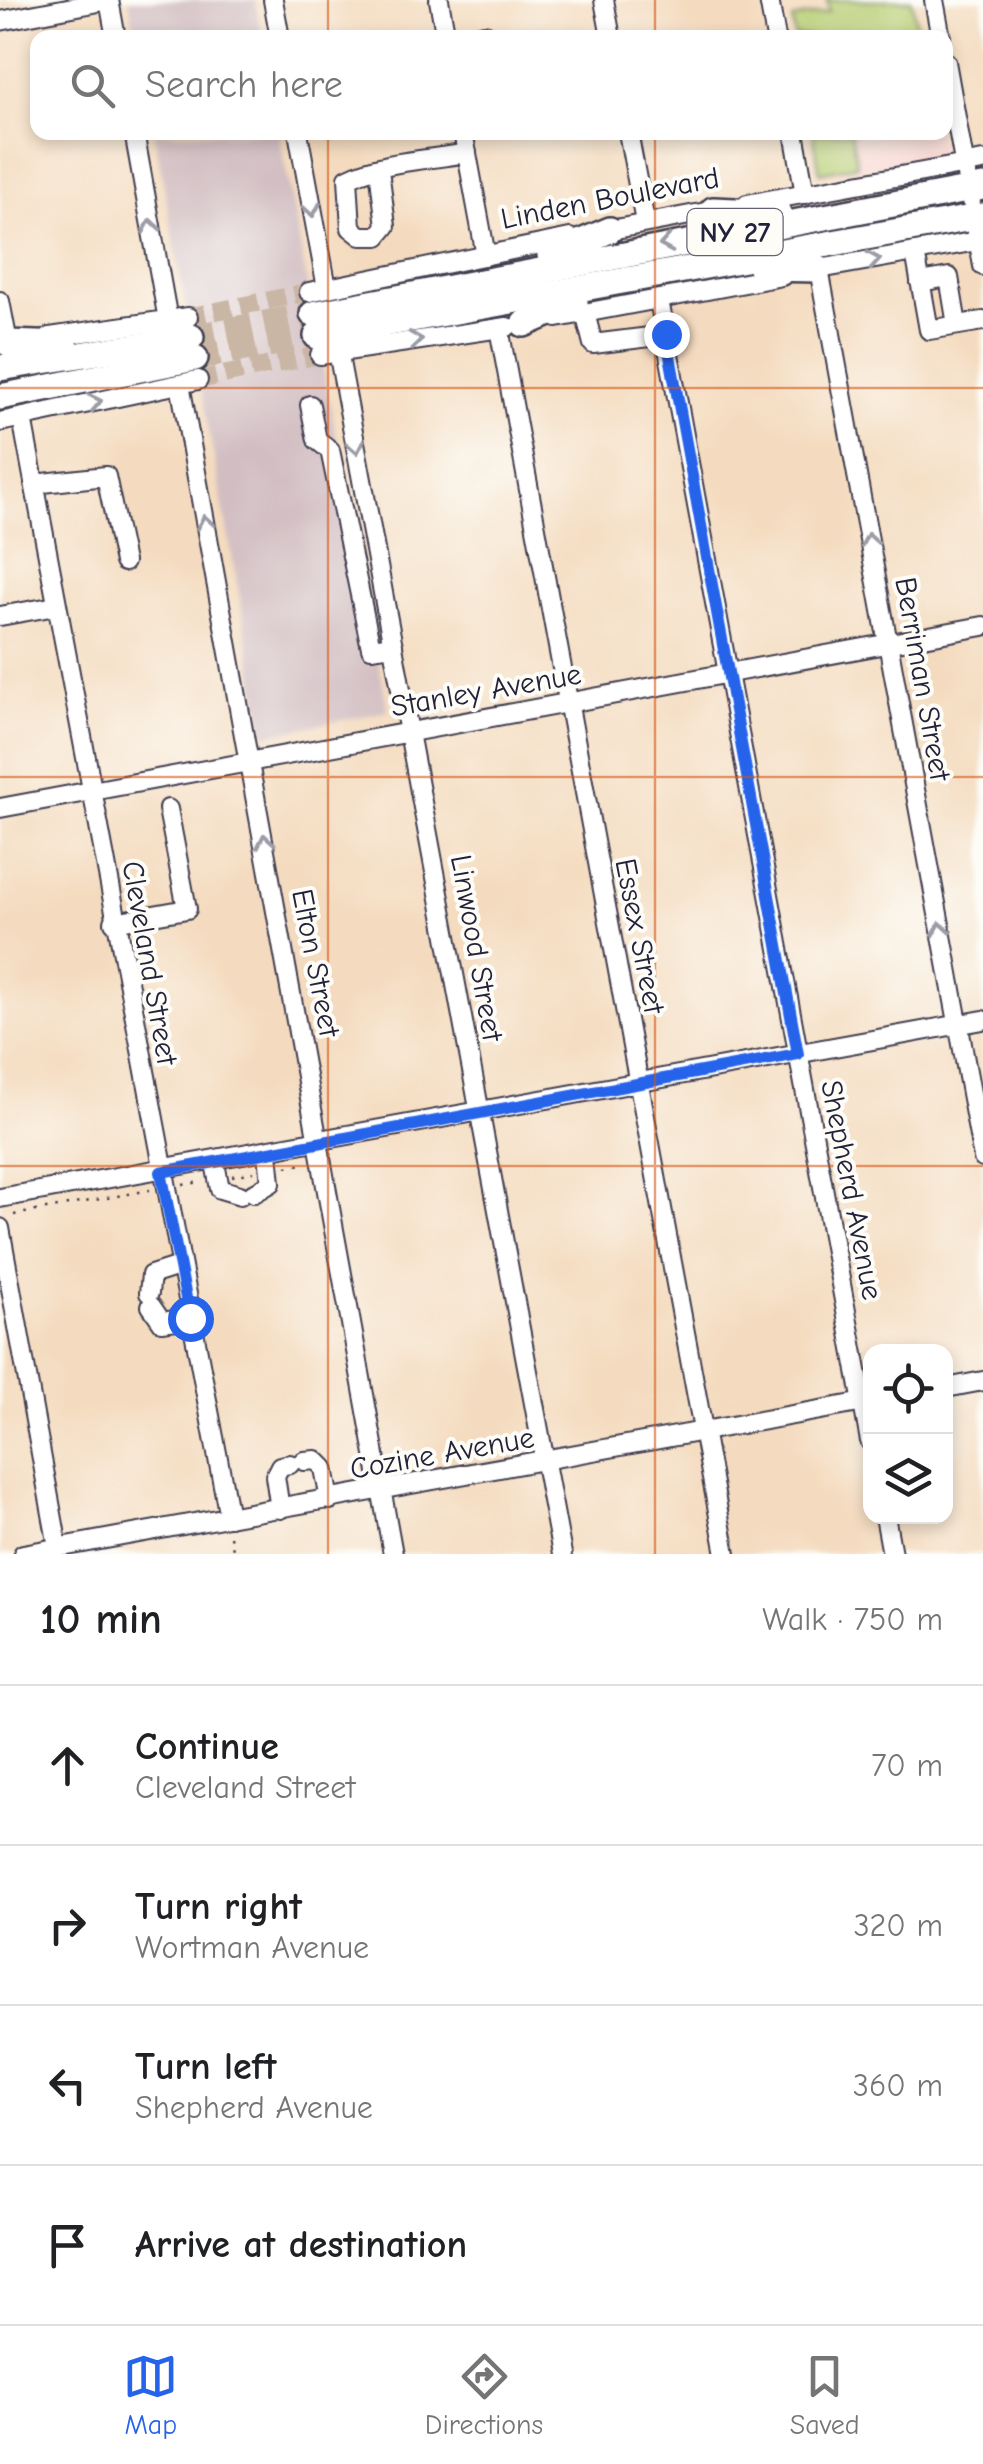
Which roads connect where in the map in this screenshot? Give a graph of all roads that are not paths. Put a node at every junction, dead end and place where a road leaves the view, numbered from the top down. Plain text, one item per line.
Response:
1 (109, 0) edge
2 (273, 0) edge
3 (439, 0) edge
4 (604, 0) edge
5 (769, 0) edge
6 (934, 0) edge
7 (0, 20) edge
8 (115, 30) edge
9 (279, 30) edge
10 (445, 30) edge
11 (610, 30) edge
12 (775, 30) edge
13 (940, 30) edge
14 (953, 89) edge
15 (135, 140) edge
16 (299, 140) edge
17 (465, 140) edge
18 (630, 140) edge
19 (795, 140) edge
20 (467, 152) junction
21 (379, 169) dead end
22 (975, 175) edge
23 (805, 194) junction
24 (713, 210) junction
25 (822, 216) junction
26 (645, 222) junction
27 (980, 228) edge
28 (610, 230) joint
29 (914, 252) junction
30 (494, 266) junction
31 (711, 266) junction
32 (983, 266) edge
33 (819, 270) junction
34 (920, 282) junction
35 (620, 283) junction
36 (0, 300) edge
37 (659, 300) junction
38 (585, 313) junction
39 (168, 320) junction
40 (983, 320) edge
41 (321, 323) junction
42 (958, 325) junction
43 (512, 326) junction
44 (666, 334) junction
45 (4, 343) edge
46 (110, 348) junction
47 (190, 355) junction
48 (0, 368) edge
49 (0, 397) edge
50 (310, 404) dead end
51 (22, 418) junction
52 (0, 422) edge
53 (34, 484) junction
54 (124, 562) dead end
55 (56, 606) junction
56 (0, 616) edge
57 (983, 626) edge
58 (888, 644) junction
59 (393, 645) junction
60 (728, 673) junction
61 (568, 702) junction
62 (409, 732) junction
63 (250, 762) junction
64 (90, 792) junction
65 (0, 808) edge
66 (168, 808) dead end
67 (114, 922) junction
68 (983, 1020) edge
69 (958, 1024) junction
70 (798, 1054) junction
71 (639, 1084) junction
72 (480, 1112) junction
73 (322, 1143) junction
74 (983, 1158) edge
75 (269, 1161) junction
76 (216, 1171) junction
77 (157, 1181) junction
78 (0, 1198) edge
79 (7, 1222) edge
80 (180, 1266) junction
81 (190, 1318) junction
82 (983, 1381) edge
83 (863, 1382) edge
84 (953, 1387) edge
85 (863, 1403) edge
86 (704, 1433) junction
87 (545, 1463) junction
88 (382, 1491) junction
89 (330, 1500) junction
90 (280, 1508) junction
91 (886, 1524) edge
92 (230, 1527) junction
93 (58, 1547) junction
94 (22, 1554) edge
95 (393, 1554) edge
96 (562, 1554) edge
97 (726, 1554) edge
98 (892, 1554) edge

1 - 7 street
1 - 8 street
2 - 9 street
3 - 10 street
4 - 11 street
5 - 12 street
6 - 13 street
14 - 22 street
39 -> 15 street
16 -> 41 street, Linwood Street
17 - 20 street
18 - 26 street
19 - 23 street
20 - 21 street
20 - 30 street
22 - 23 street, Linden Boulevard
22 - 25 highway, Linden Boulevard / NY 27
22 - 27 street
23 - 24 street, Linden Boulevard
24 - 25 highway
24 - 26 street, Linden Boulevard
25 -> 30 highway, Linden Boulevard / NY 27
26 - 28 street, Linden Boulevard
27 - 29 street
27 - 31 highway, NY 27
27 - 32 street
28 - 30 highway
33 -> 29 street
29 - 34 street
30 - 41 highway, Linden Boulevard / NY 27
31 - 33 highway
31 - 35 highway, NY 27
33 - 37 street
58 -> 33 street, Berriman Street
34 - 42 street
34 - 42 street
35 - 41 highway, NY 27
35 - 43 highway
36 - 45 street
37 - 38 street
37 - 44 street, Shepherd Avenue
38 - 43 street
38 - 44 street
39 - 45 street
39 - 47 street
40 - 42 street
41 -> 43 street
41 -> 59 street, Linwood Street
43 - 61 street, Essex Street
44 - 60 street, Shepherd Avenue
45 - 46 highway
46 - 47 highway
46 - 48 highway
47 - 49 highway
51 -> 47 street
63 -> 47 street, Elton Street
50 - 59 street
51 - 52 street
51 - 53 street, Cleveland Street
53 - 54 street
53 - 55 street, Cleveland Street
55 - 56 street
55 - 64 street, Cleveland Street
57 - 58 street, Stanley Avenue
58 - 60 street, Stanley Avenue
69 -> 58 street, Berriman Street
59 - 62 street, Linwood Street
60 - 61 street, Stanley Avenue
60 - 70 street, Shepherd Avenue
61 - 62 street, Stanley Avenue
61 - 71 street, Essex Street
62 - 63 street, Stanley Avenue
62 - 72 street, Linwood Street
63 - 64 street, Stanley Avenue
73 -> 63 street, Elton Street
64 - 65 street, Stanley Avenue
64 - 67 street, Cleveland Street
66 - 67 street
67 - 77 street, Cleveland Street
68 - 69 street
69 - 70 street
69 - 74 street, Berriman Street
70 - 71 street
70 - 83 street, Shepherd Avenue
71 - 72 street
71 - 86 street, Essex Street
72 - 73 street
72 - 87 street, Linwood Street
73 - 75 street
73 - 88 street, Elton Street
75 - 76 street
75 - 76 street
76 - 77 street
77 - 78 street
77 - 80 street, Cleveland Street
79 - 93 street
80 - 81 street, Cleveland Street
80 - 81 street
81 - 92 street, Cleveland Street
82 - 84 street
85 - 86 street, Cozine Avenue
86 - 87 street, Cozine Avenue
86 - 97 street, Essex Street
87 - 88 street, Cozine Avenue
87 - 96 street, Linwood Street
88 - 89 street, Cozine Avenue
88 - 95 street, Elton Street
89 - 90 street, Cozine Avenue
89 - 90 street
90 - 92 street, Cozine Avenue
91 - 98 street
92 - 93 street, Cozine Avenue
93 - 94 street, Cozine Avenue

